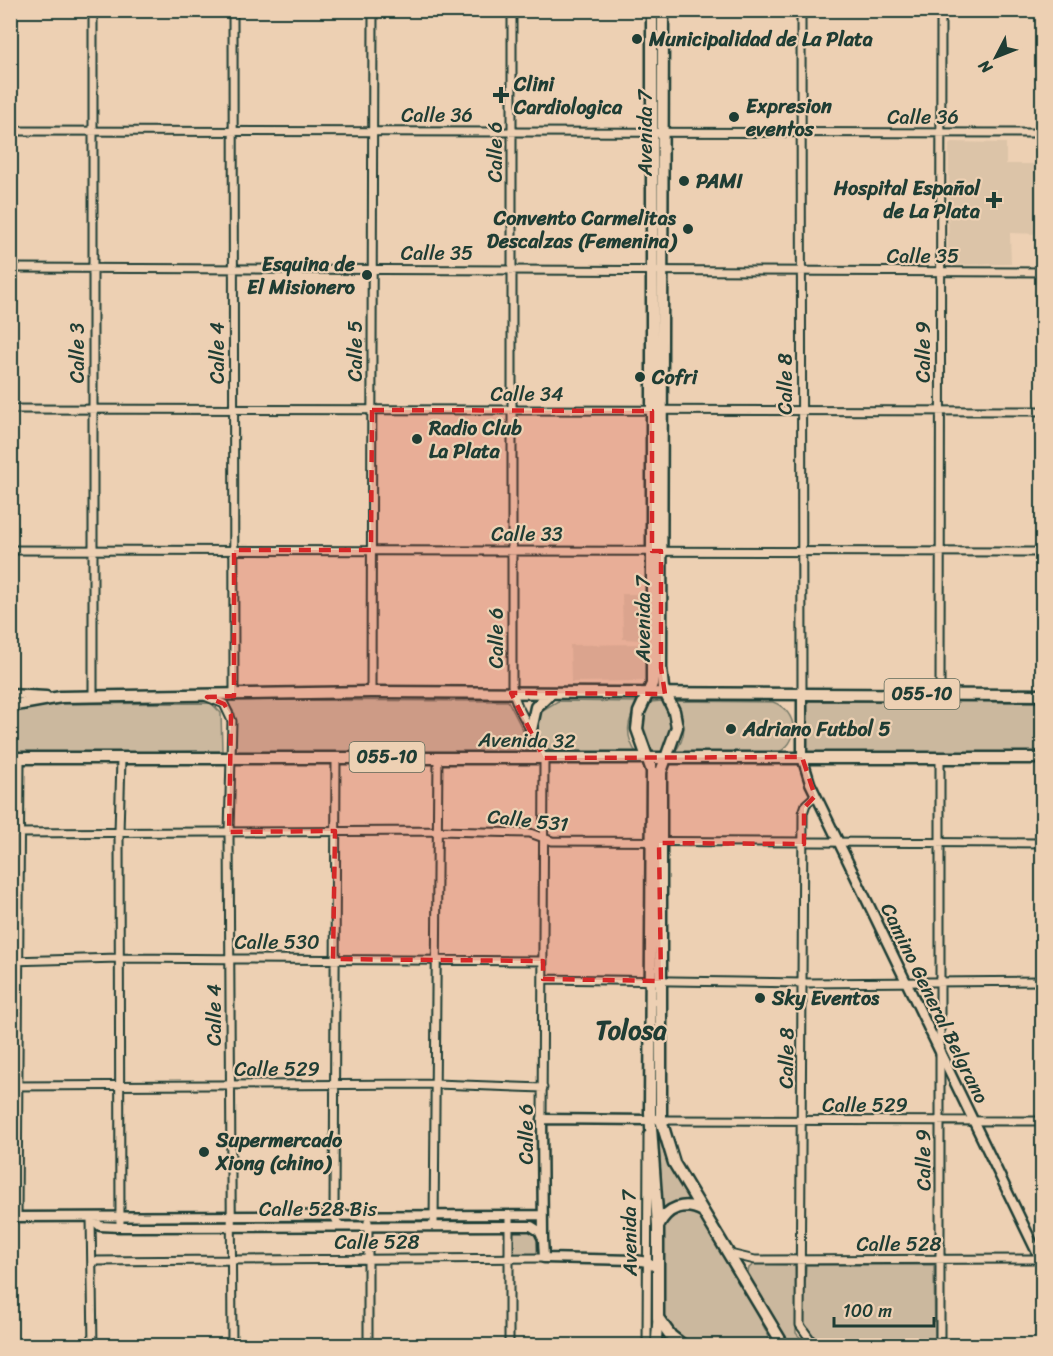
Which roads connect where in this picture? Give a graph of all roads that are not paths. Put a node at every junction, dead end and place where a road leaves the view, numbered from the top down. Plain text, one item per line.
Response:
1 (93, 10) edge
2 (233, 10) edge
3 (373, 10) edge
4 (512, 10) edge
5 (652, 10) edge
6 (663, 10) edge
7 (801, 10) edge
8 (941, 10) edge
9 (10, 131) edge
10 (93, 131) junction
11 (234, 132) junction
12 (373, 132) junction
13 (512, 132) junction
14 (657, 132) junction
15 (801, 132) junction
16 (1042, 133) edge
17 (940, 134) junction
18 (10, 268) edge
19 (93, 268) junction
20 (234, 269) junction
21 (372, 269) junction
22 (512, 270) junction
23 (657, 270) junction
24 (801, 271) junction
25 (1042, 272) edge
26 (939, 273) junction
27 (10, 409) edge
28 (93, 409) junction
29 (234, 410) junction
30 (372, 410) junction
31 (512, 410) junction
32 (658, 411) junction
33 (801, 411) junction
34 (940, 411) junction
35 (1042, 411) edge
36 (10, 550) edge
37 (93, 550) junction
38 (234, 550) junction
39 (371, 550) junction
40 (512, 551) junction
41 (657, 551) junction
42 (802, 551) junction
43 (940, 551) junction
44 (1042, 552) edge
45 (371, 692) junction
46 (513, 693) junction
47 (552, 693) junction
48 (10, 694) edge
49 (649, 694) junction
50 (665, 694) junction
51 (802, 694) junction
52 (940, 694) junction
53 (1042, 694) edge
54 (93, 696) junction
55 (234, 696) junction
56 (207, 697) junction
57 (61, 698) junction
58 (10, 705) edge
59 (531, 730) junction
60 (336, 757) junction
61 (438, 757) junction
62 (15, 758) edge
63 (121, 758) junction
64 (231, 758) junction
65 (544, 758) junction
66 (648, 758) junction
67 (664, 758) junction
68 (802, 758) junction
69 (940, 758) junction
70 (1042, 758) edge
71 (815, 796) junction
72 (335, 831) junction
73 (437, 831) junction
74 (229, 832) junction
75 (10, 833) edge
76 (19, 833) junction
77 (119, 833) junction
78 (544, 838) junction
79 (655, 842) junction
80 (940, 843) junction
81 (1042, 843) edge
82 (804, 844) junction
83 (839, 844) junction
84 (119, 958) junction
85 (231, 959) junction
86 (333, 959) junction
87 (436, 959) junction
88 (10, 961) edge
89 (19, 961) junction
90 (543, 961) junction
91 (543, 979) junction
92 (655, 981) junction
93 (1042, 981) edge
94 (939, 982) junction
95 (803, 983) junction
96 (907, 983) junction
97 (939, 1049) junction
98 (436, 1084) junction
99 (231, 1085) junction
100 (333, 1085) junction
101 (14, 1086) edge
102 (118, 1086) junction
103 (543, 1088) junction
104 (542, 1119) junction
105 (656, 1120) junction
106 (801, 1121) junction
107 (939, 1121) junction
108 (1042, 1121) edge
109 (975, 1122) junction
110 (704, 1212) junction
111 (119, 1215) junction
112 (542, 1215) junction
113 (230, 1216) junction
114 (334, 1216) junction
115 (368, 1216) junction
116 (435, 1216) junction
117 (509, 1216) junction
118 (14, 1217) edge
119 (91, 1218) junction
120 (230, 1226) junction
121 (339, 1226) junction
122 (368, 1226) junction
123 (434, 1226) junction
124 (510, 1226) junction
125 (658, 1226) junction
126 (120, 1227) junction
127 (543, 1239) junction
128 (730, 1254) junction
129 (510, 1258) junction
130 (544, 1258) junction
131 (232, 1259) junction
132 (368, 1259) junction
133 (755, 1260) junction
134 (940, 1260) junction
135 (1042, 1260) edge
136 (93, 1261) junction
137 (801, 1261) junction
138 (647, 1262) junction
139 (658, 1269) junction
140 (743, 1275) junction
141 (658, 1318) junction
142 (774, 1327) junction
143 (93, 1346) edge
144 (232, 1346) edge
145 (368, 1346) edge
146 (509, 1346) edge
147 (647, 1346) edge
148 (657, 1346) edge
149 (684, 1346) edge
150 (773, 1346) edge
151 (784, 1346) edge
152 (815, 1346) edge
153 (940, 1346) edge

1 - 10 street, Calle 3
2 - 11 street, Calle 4
3 - 12 street, Calle 5
4 - 13 street, Calle 6
5 - 14 main road, Avenida 7
6 - 14 main road, Avenida 7
7 - 15 street, Calle 8
8 - 17 street, Calle 9
9 - 10 street, Calle 36
10 - 11 street, Calle 36
10 - 19 street, Calle 3
11 - 12 street, Calle 36
11 - 20 street, Calle 4
12 - 13 street, Calle 36
12 - 21 street, Calle 5
13 - 14 street, Calle 36
13 - 22 street, Calle 6
14 - 15 street, Calle 36
14 - 23 main road, Avenida 7
15 - 17 street, Calle 36
15 - 24 street, Calle 8
16 - 17 street, Calle 36
17 - 26 street, Calle 9
18 - 19 street, Calle 35
19 - 20 street, Calle 35
19 - 28 street, Calle 3
20 - 21 street, Calle 35
20 - 29 street, Calle 4
21 - 22 street, Calle 35
21 - 30 street, Calle 5
22 - 23 street, Calle 35
22 - 31 street, Calle 6
23 - 24 street, Calle 35
23 - 32 main road, Avenida 7
24 - 26 street, Calle 35
24 - 33 street, Calle 8
25 - 26 street, Calle 35
26 - 34 street, Calle 9
27 - 28 street, Calle 34
28 - 29 street, Calle 34
28 - 37 street, Calle 3
29 - 30 street, Calle 34
29 - 38 street, Calle 4
30 - 31 street, Calle 34
30 - 39 street, Calle 5
31 - 32 street, Calle 34
31 - 40 street, Calle 6
32 - 33 street, Calle 34
32 - 41 main road, Avenida 7
33 - 34 street, Calle 34
33 - 42 street, Calle 8
34 - 35 street, Calle 34
34 - 43 street, Calle 9
36 - 37 street, Calle 33
37 - 38 street, Calle 33
37 - 54 street, Calle 3
38 - 39 street, Calle 33
38 - 55 street, Calle 4
39 - 40 street, Calle 33
39 - 45 street, Calle 5
40 - 41 street, Calle 33
40 - 46 street, Calle 6
41 - 42 street, Calle 33
41 - 49 main road, Avenida 7
41 - 50 main road, Avenida 7
42 - 43 street, Calle 33
42 - 51 street, Calle 8
43 - 44 street, Calle 33
43 - 52 street, Calle 9
45 - 46 main road, 055-10
45 - 55 main road, 055-10
46 - 47 main road, 055-10
46 - 59 street, Calle 6
47 - 49 main road, 055-10
47 - 59 main road
48 - 57 street
49 - 50 main road, 055-10
49 - 66 main road, Avenida 7
50 - 51 main road, 055-10
50 - 67 main road, Avenida 7
51 - 52 main road, 055-10
51 - 68 street, Calle 8
52 - 53 main road, 055-10
54 - 56 main road, 055-10
54 - 57 main road, 055-10
55 - 56 main road, 055-10
56 - 64 street, Calle 4
57 - 58 main road, 055-10
59 - 65 street, Calle 6
60 - 61 main road, Avenida 32 / 055-10
60 - 64 main road, Avenida 32 / 055-10
60 - 72 street
61 - 65 main road, Avenida 32 / 055-10
61 - 73 street
62 - 63 main road, Avenida 32 / 055-10
62 - 76 street
63 - 64 main road, Avenida 32 / 055-10
63 - 77 street
64 - 74 street, Calle 4
65 - 66 main road, Avenida 32 / 055-10
65 - 78 street, Calle 6
66 - 67 main road, Avenida 32 / 055-10
66 - 79 main road, Avenida 7
67 - 68 main road, Avenida 32 / 055-10
67 - 79 main road, Avenida 7
68 - 69 main road, Avenida 32 / 055-10
68 - 71 street, Camino General Belgrano
69 - 70 main road, Avenida 32 / 055-10
69 - 80 street, Calle 9
71 - 82 street, Calle 8
71 - 83 street, Camino General Belgrano
72 - 73 street, Calle 531
72 - 74 street, Calle 531
72 - 86 street
73 - 78 street, Calle 531
73 - 87 street
74 - 77 street, Calle 531
74 - 85 street, Calle 4
75 - 76 street, Calle 531
76 - 77 street, Calle 531
76 - 89 street
77 - 84 street
78 - 79 street, Calle 531
78 - 90 street, Calle 6
79 - 82 street, Calle 531
79 - 92 main road, Avenida 7
80 - 81 street, Calle 531
80 - 83 street, Calle 531
80 - 94 street, Calle 9
82 - 83 street, Calle 531
82 - 95 street, Calle 8
83 - 96 street, Camino General Belgrano
84 - 85 street, Calle 530
84 - 89 street, Calle 530
84 - 102 street
85 - 86 street, Calle 530
85 - 99 street, Calle 4
86 - 87 street, Calle 530
86 - 100 street
87 - 90 street, Calle 530
87 - 98 street
88 - 89 street, Calle 530
89 - 101 street
90 - 91 street, Calle 6
91 - 92 street
91 - 103 street, Calle 6
92 - 95 street
92 - 105 main road, Avenida 7
93 - 94 street
94 - 96 street
94 - 97 street, Calle 9
95 - 96 street
95 - 106 street, Calle 8
96 - 97 street, Camino General Belgrano
97 - 107 street, Calle 9
97 - 109 street, Camino General Belgrano
98 - 100 street, Calle 529
98 - 103 street, Calle 529
98 - 116 street
99 - 100 street, Calle 529
99 - 102 street, Calle 529
99 - 113 street, Calle 4
100 - 114 street
101 - 102 street, Calle 529
101 - 118 street
102 - 111 street
103 - 104 street, Calle 6
104 - 105 street, Calle 529
104 - 112 street, Calle 6
105 - 106 street, Calle 529
105 - 110 main road, Avenida 7
105 - 125 main road, Avenida 7
105 - 138 street, Avenida 7
106 - 107 street, Calle 529
106 - 137 street, Calle 8
107 - 109 street, Calle 529
107 - 134 street, Calle 9
108 - 109 street, Calle 529
109 - 135 street, Camino General Belgrano
110 - 125 main road
110 - 128 main road, Avenida 7
111 - 113 street, Calle 528 Bis
111 - 119 street, Calle 528 Bis
111 - 126 street
112 - 117 street, Calle 528 Bis
112 - 127 street, Calle 6
113 - 114 street, Calle 528 Bis
113 - 120 street, Calle 4
114 - 115 street, Calle 528 Bis
114 - 121 street
115 - 116 street, Calle 528 Bis
115 - 122 street
116 - 117 street, Calle 528 Bis
116 - 123 street
117 - 124 street
118 - 119 street, Calle 528 Bis
119 - 126 street, Calle 528 Bis
119 - 136 street
120 - 121 street, Calle 528 Bis
120 - 126 street, Calle 528 Bis
120 - 131 street, Calle 4
121 - 122 street, Calle 528 Bis
122 - 123 street, Calle 528 Bis
122 - 132 street
123 - 124 street, Calle 528 Bis
124 - 127 street, Calle 528 Bis
124 - 129 street
125 - 139 main road, Avenida 7
127 - 130 street, Calle 6
128 - 133 street, Calle 528
128 - 140 main road, Avenida 7
129 - 130 street, Calle 528
129 - 132 street, Calle 528
129 - 146 street
130 - 138 street, Calle 528
131 - 132 street, Calle 528
131 - 136 street, Calle 528
131 - 144 street, Calle 4
132 - 145 street
133 - 137 street, Calle 528
133 - 140 street
134 - 135 street, Calle 528
134 - 137 street, Calle 528
134 - 153 street, Calle 9
136 - 143 street
137 - 152 street, Calle 8
138 - 139 street
138 - 147 street, Avenida 7
139 - 141 main road, Avenida 7
140 - 142 main road, Avenida 7
141 - 148 main road, Avenida 7
141 - 149 main road
142 - 150 main road
142 - 151 main road, Avenida 7

